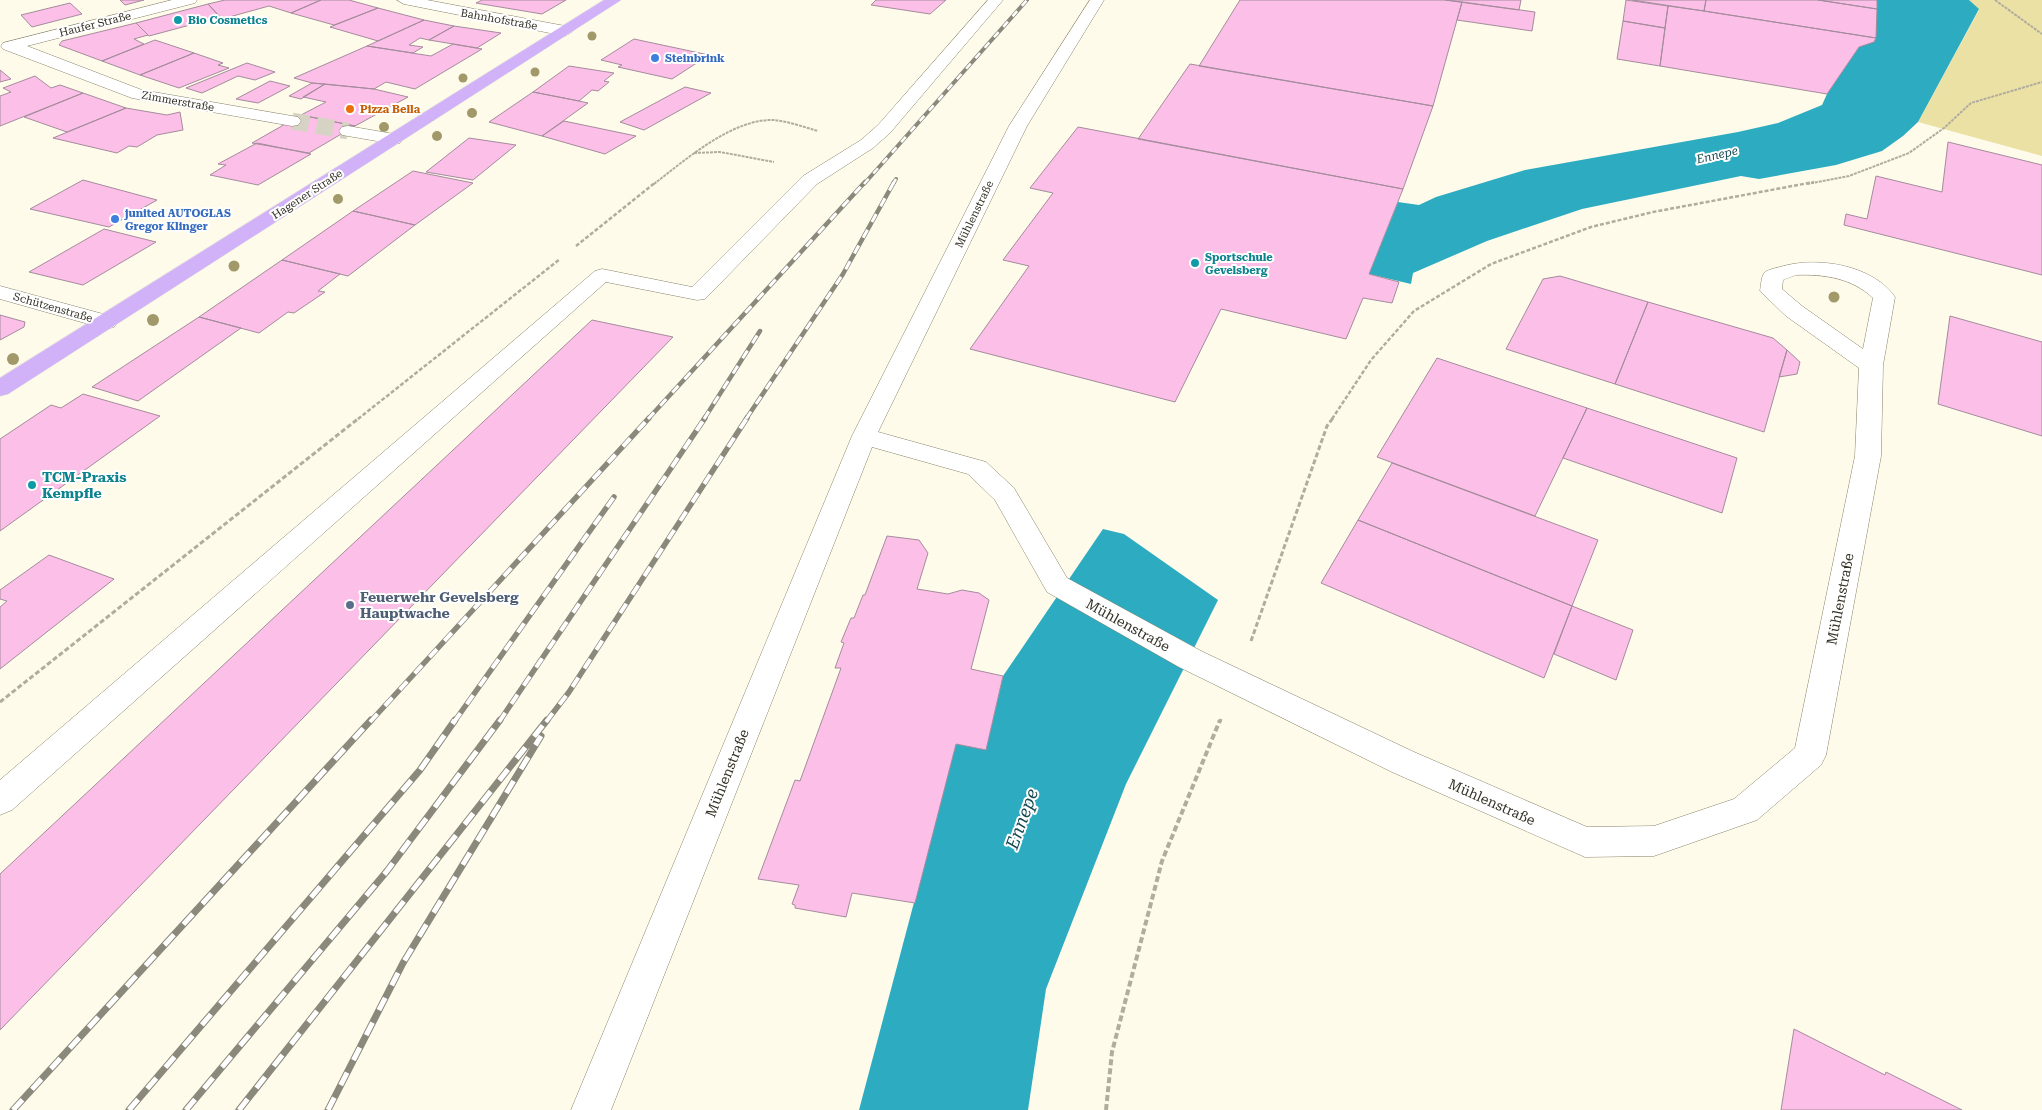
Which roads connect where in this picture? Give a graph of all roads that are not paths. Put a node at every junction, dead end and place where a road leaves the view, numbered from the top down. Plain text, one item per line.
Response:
1 (190, 0) edge
2 (404, 0) edge
3 (614, 0) edge
4 (996, 0) edge
5 (1097, 0) edge
6 (565, 31) junction
7 (6, 47) edge
8 (292, 120) tunnel mouth
9 (348, 131) tunnel mouth
10 (394, 139) junction
11 (0, 292) edge
12 (106, 322) junction
13 (1871, 365) dead end
14 (0, 389) edge
15 (864, 436) junction
16 (0, 800) edge
17 (591, 1110) edge

1 - 7 street, Haufer Straße
2 - 6 street, Bahnhofstraße
3 - 6 main road, Hagener Straße
4 - 16 street
5 - 15 street, Mühlenstraße
6 - 10 main road, Hagener Straße
7 - 8 street, Zimmerstraße
9 - 10 street
10 - 12 main road, Hagener Straße
11 - 12 street, Schützenstraße
12 - 14 main road, Hagener Straße
13 - 15 street, Mühlenstraße
15 - 17 street, Mühlenstraße

